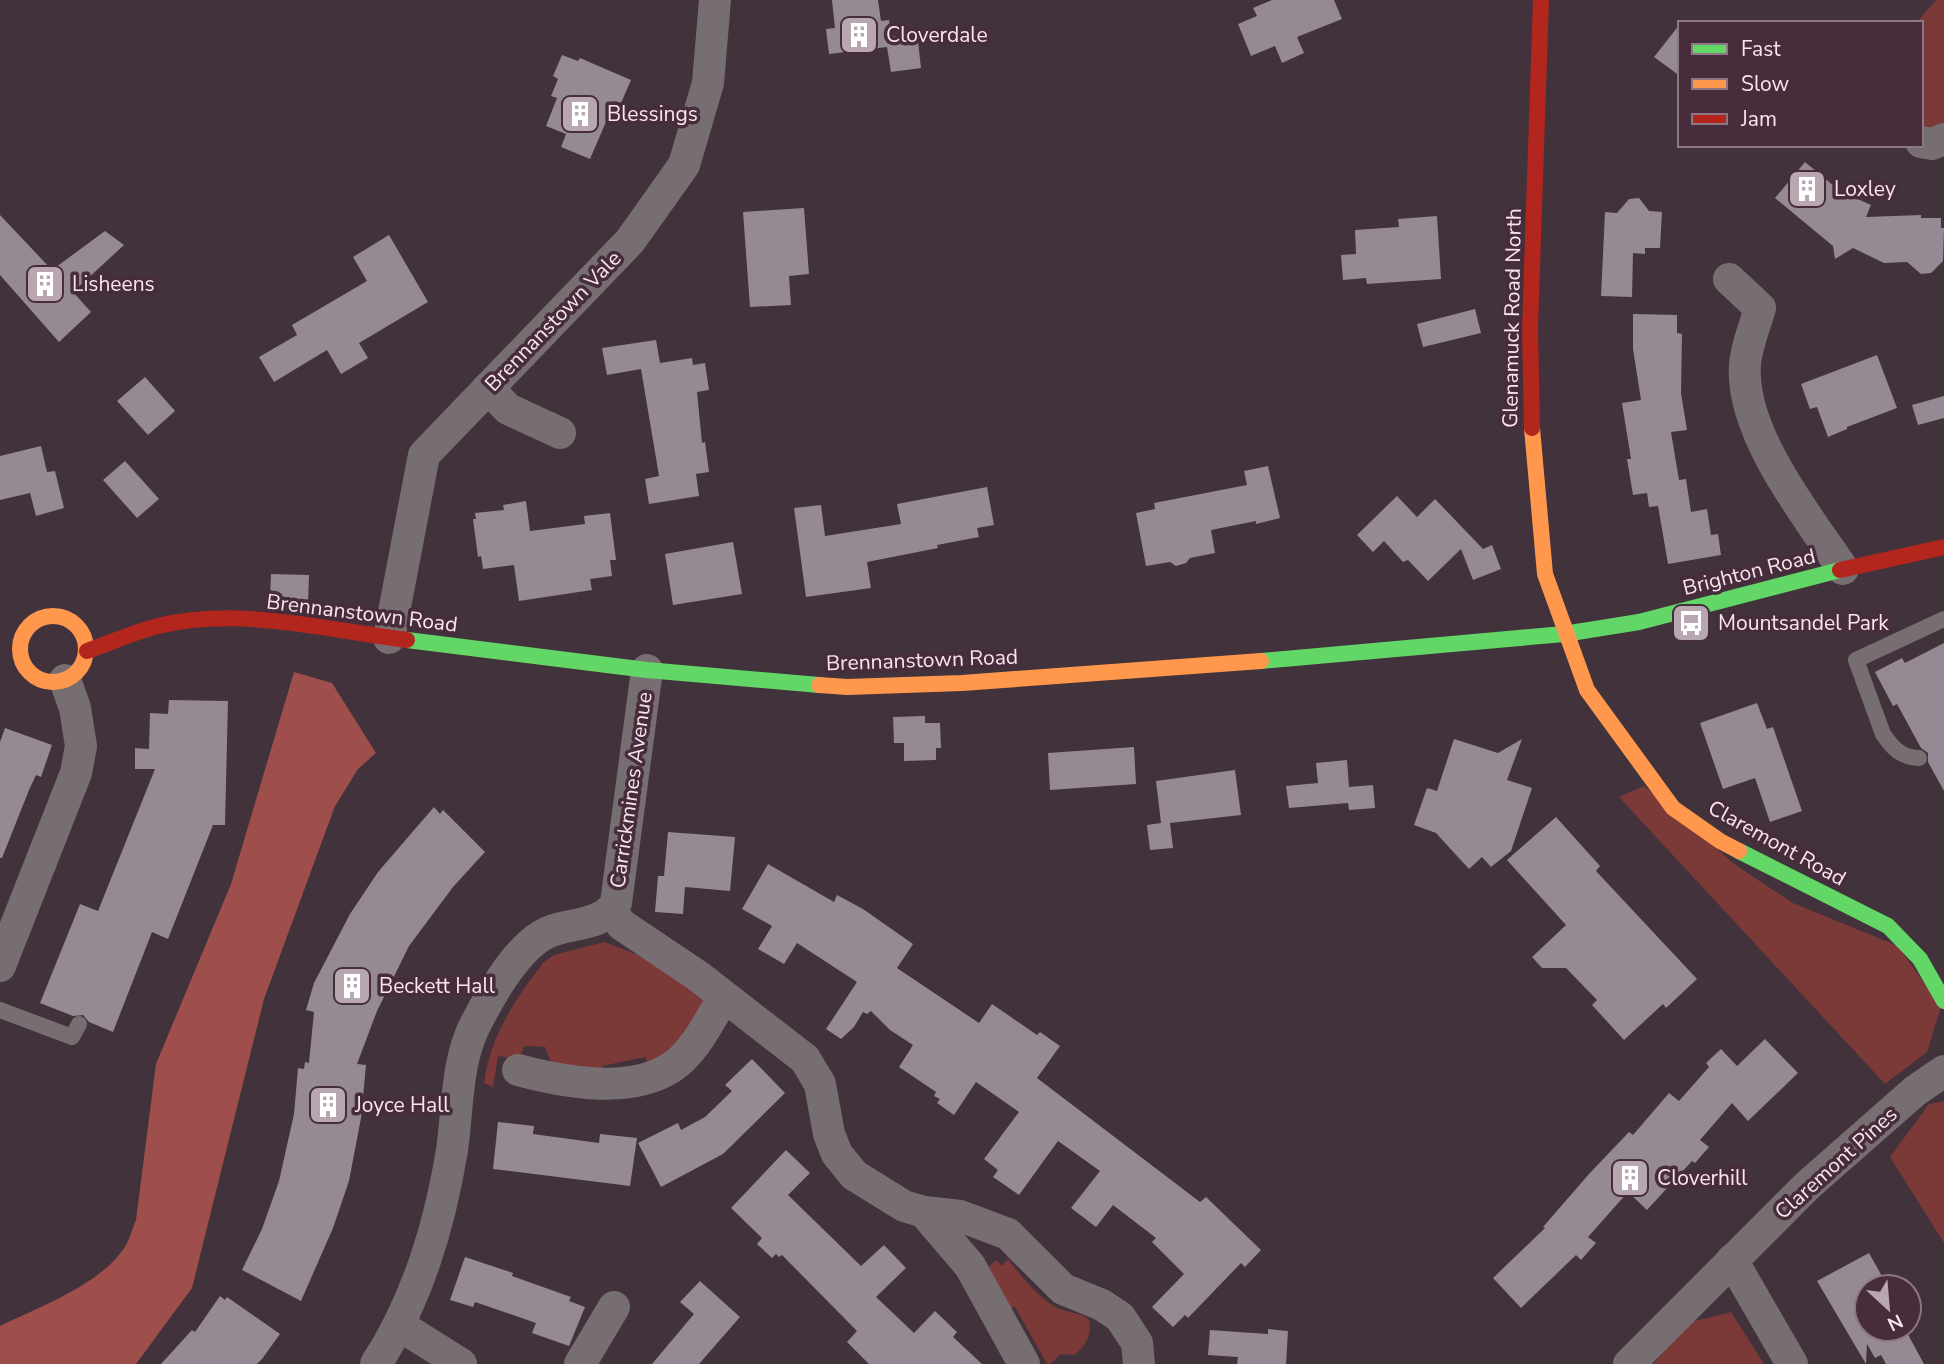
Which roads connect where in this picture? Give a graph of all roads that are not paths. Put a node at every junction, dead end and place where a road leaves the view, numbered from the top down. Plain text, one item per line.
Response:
1 (715, 0) edge
2 (1541, 0) edge
3 (1944, 139) edge
4 (1923, 142) edge
5 (1729, 278) dead end
6 (488, 388) junction
7 (560, 433) dead end
8 (1944, 547) edge
9 (1843, 569) junction
10 (1944, 618) edge
11 (158, 626) junction
12 (78, 627) junction
13 (14, 632) edge
14 (1564, 634) junction
15 (389, 638) junction
16 (86, 651) junction
17 (20, 656) junction
18 (647, 670) junction
19 (65, 680) junction
20 (1919, 758) dead end
21 (611, 912) junction
22 (0, 966) edge
23 (724, 997) junction
24 (1944, 1001) edge
25 (0, 1010) edge
26 (79, 1024) dead end
27 (518, 1070) dead end
28 (1944, 1071) edge
29 (924, 1212) junction
30 (1732, 1260) junction
31 (614, 1307) dead end
32 (399, 1325) junction
33 (376, 1364) edge
34 (461, 1364) edge
35 (580, 1364) edge
36 (1024, 1364) edge
37 (1139, 1364) edge
38 (1629, 1364) edge
39 (1792, 1364) edge

1 - 6 street, Brennanstown Vale
2 - 14 street, Glenamuck Road North
3 - 4 street
5 - 9 street
6 - 7 street
6 - 15 street, Brennanstown Vale
8 - 9 street, Brighton Road
9 - 14 street, Brighton Road
10 - 20 lane
11 - 12 street, Brennanstown Road
11 - 15 street, Brennanstown Road
11 - 16 street, Brennanstown Road
12 - 13 street, Brennanstown Road
12 - 16 street
13 - 17 street
13 - 17 street
14 - 18 street, Brennanstown Road
14 - 24 street, Claremont Road
15 - 18 street, Brennanstown Road
16 - 19 street
17 - 19 street
18 - 21 street, Carrickmines Avenue
19 - 22 street
21 - 23 street
21 - 32 street, Carrickmines Avenue
23 - 27 street
23 - 29 street
25 - 26 lane
28 - 30 street, Claremont Pines
29 - 36 street
29 - 37 street
30 - 38 street, Claremont Pines
30 - 39 street
31 - 35 street
32 - 33 street, Carrickmines Avenue
32 - 34 street

